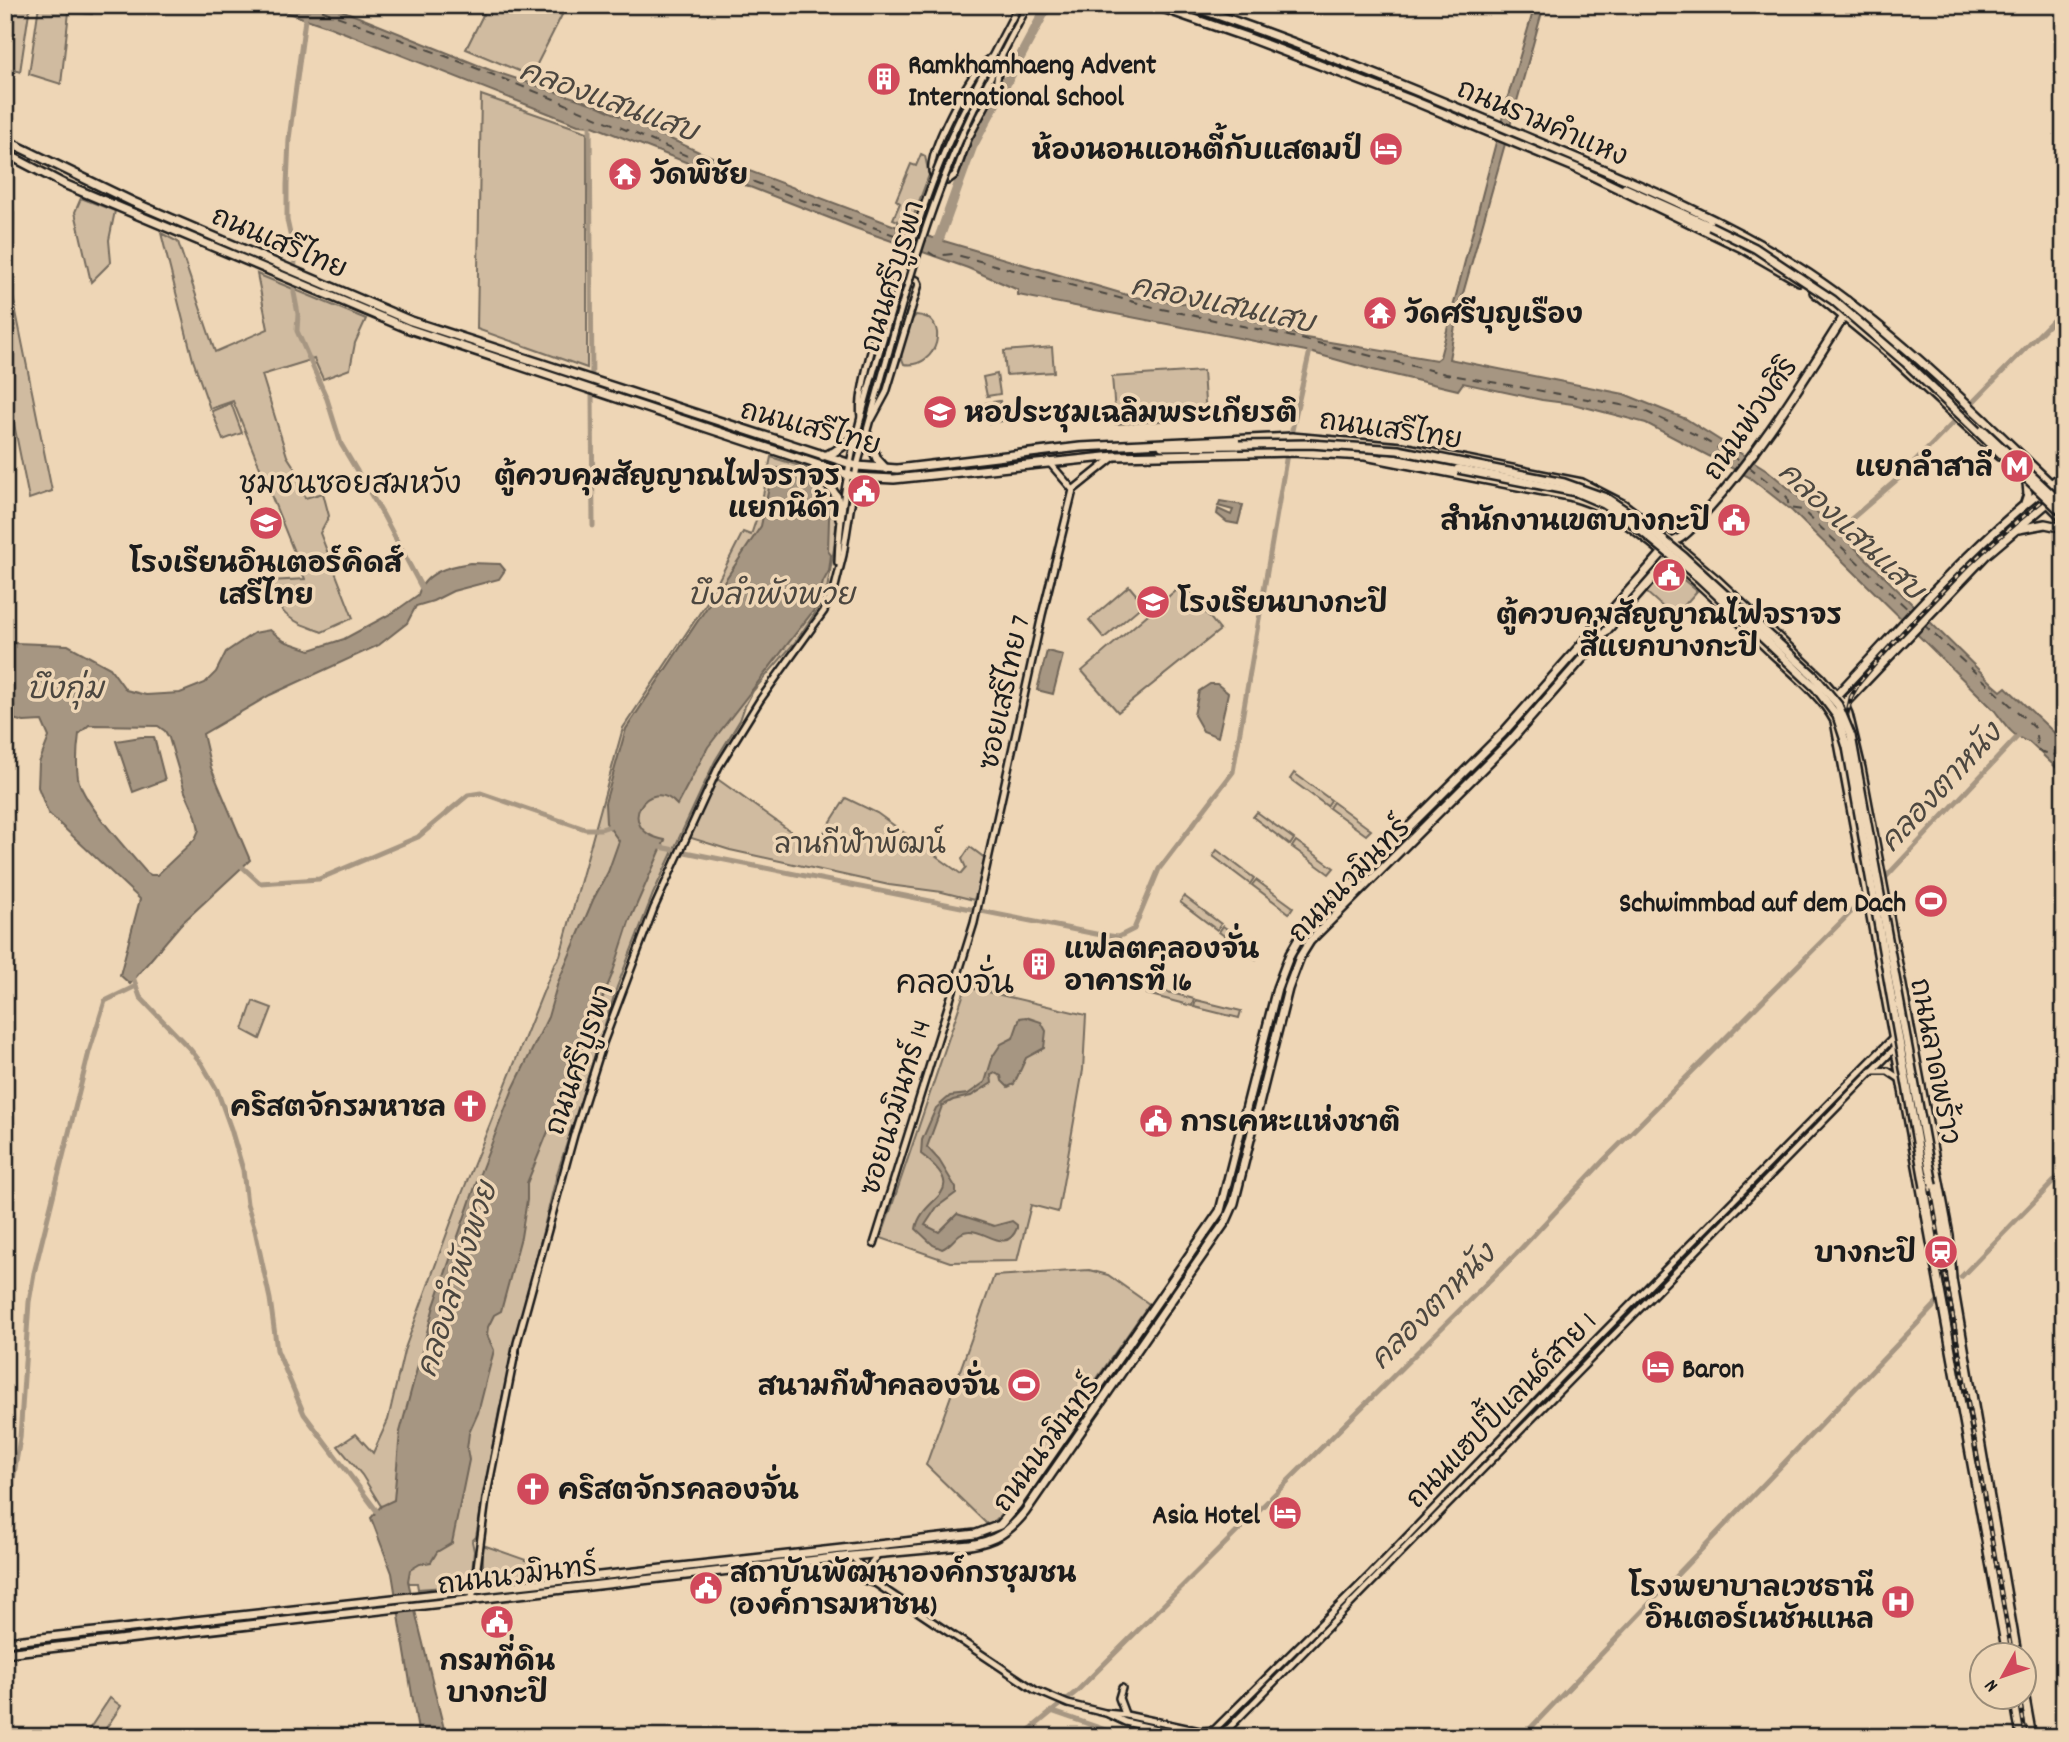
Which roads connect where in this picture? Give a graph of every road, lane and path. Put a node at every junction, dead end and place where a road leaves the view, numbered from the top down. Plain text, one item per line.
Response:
1 (1019, 5) edge
2 (1028, 5) edge
3 (1154, 5) edge
4 (1188, 5) edge
5 (992, 57) junction
6 (1000, 61) junction
7 (5, 141) edge
8 (5, 153) edge
9 (1607, 182) junction
10 (128, 199) junction
11 (123, 209) junction
12 (1847, 301) junction
13 (376, 306) junction
14 (1836, 308) junction
15 (1862, 313) junction
16 (374, 314) junction
17 (1845, 315) junction
18 (861, 417) junction
19 (870, 422) junction
20 (867, 434) junction
21 (856, 437) junction
22 (1134, 443) junction
23 (822, 456) junction
24 (1115, 456) junction
25 (1365, 456) junction
26 (1048, 461) junction
27 (812, 463) junction
28 (848, 464) junction
29 (857, 466) junction
30 (886, 469) junction
31 (846, 474) junction
32 (2064, 474) edge
33 (855, 477) junction
34 (2027, 483) junction
35 (2051, 484) junction
36 (1073, 490) junction
37 (2063, 493) edge
38 (2038, 494) junction
39 (2047, 503) junction
40 (2023, 506) junction
41 (2064, 506) edge
42 (2064, 516) edge
43 (841, 518) junction
44 (2064, 528) edge
45 (2012, 532) junction
46 (1676, 543) junction
47 (1662, 554) junction
48 (1670, 559) junction
49 (838, 573) junction
50 (1618, 603) junction
51 (1626, 610) junction
52 (1836, 695) junction
53 (1844, 705) junction
54 (1826, 706) junction
55 (1832, 715) junction
56 (979, 903) joint
57 (1910, 1035) junction
58 (1894, 1037) junction
59 (1896, 1046) junction
60 (1871, 1071) junction
61 (1901, 1081) junction
62 (1929, 1186) junction
63 (874, 1244) dead end
64 (1687, 1248) junction
65 (1692, 1254) junction
66 (1952, 1279) junction
67 (1945, 1312) junction
68 (1593, 1343) junction
69 (1598, 1348) junction
70 (1430, 1512) junction
71 (1435, 1517) junction
72 (851, 1547) junction
73 (842, 1548) junction
74 (879, 1553) junction
75 (847, 1557) junction
76 (830, 1559) junction
77 (849, 1570) junction
78 (871, 1577) junction
79 (875, 1583) junction
80 (474, 1590) junction
81 (471, 1601) junction
82 (1344, 1606) junction
83 (1326, 1624) junction
84 (116, 1629) junction
85 (2004, 1640) edge
86 (2015, 1640) edge
87 (116, 1641) junction
88 (5, 1642) edge
89 (5, 1653) edge
90 (1122, 1688) dead end
91 (2016, 1710) edge
92 (2027, 1710) edge
93 (1105, 1713) junction
94 (1125, 1715) junction
95 (1138, 1721) junction
96 (1206, 1734) edge
97 (1192, 1737) edge
98 (1213, 1737) edge
99 (2021, 1737) edge
100 (2032, 1737) edge

1 - 5 street, ถนนศรีบูรพา
2 - 6 street, ถนนศรีบูรพา
3 - 9 main road, ถนนรามคำแหง
4 - 12 main road, ถนนรามคำแหง
5 - 6 street
5 - 18 street, ถนนศรีบูรพา, bridge
6 - 19 street, ถนนศรีบูรพา, bridge
7 - 10 main road, ถนนเสรีไทย
8 - 11 main road, ถนนเสรีไทย
9 - 14 main road, ถนนรามคำแหง
9 - 42 main road, ถนนรามคำแหง, bridge
10 - 11 main road
10 - 13 main road, ถนนเสรีไทย
11 - 16 main road, ถนนเสรีไทย
12 - 14 main road
12 - 15 main road, ถนนรามคำแหง
12 - 17 main road
13 - 16 main road
13 - 23 main road, ถนนเสรีไทย
14 - 17 main road, ถนนรามคำแหง
15 - 35 main road, ถนนรามคำแหง
15 - 41 main road, ถนนรามคำแหง, bridge
16 - 27 main road, ถนนเสรีไทย
17 - 34 main road, ถนนรามคำแหง
17 - 46 main road, ถนนพ่วงศิริ
18 - 19 street
18 - 21 street, ถนนศรีบูรพา
19 - 20 street, ถนนศรีบูรพา
20 - 29 street, ถนนศรีบูรพา
20 - 30 main road
21 - 23 main road
21 - 28 street, ถนนศรีบูรพา
22 - 30 main road, ถนนเสรีไทย
22 - 46 main road, ถนนเสรีไทย
22 - 62 main road, bridge
23 - 28 main road, ถนนเสรีไทย
24 - 25 main road, ถนนเสรีไทย
24 - 26 main road, ถนนเสรีไทย
24 - 36 street
25 - 47 main road, ถนนเสรีไทย
25 - 62 main road, bridge
26 - 33 main road, ถนนเสรีไทย
26 - 36 street
27 - 31 main road, ถนนเสรีไทย
27 - 43 main road
28 - 29 main road, ถนนเสรีไทย
28 - 31 street, ถนนศรีบูรพา
29 - 30 main road, ถนนเสรีไทย
29 - 33 street, ถนนศรีบูรพา
31 - 33 main road, ถนนเสรีไทย
31 - 43 street, ถนนศรีบูรพา
32 - 35 main road
33 - 49 street, ถนนศรีบูรพา
34 - 38 main road, ถนนรามคำแหง
34 - 40 main road
35 - 37 main road, ถนนรามคำแหง
35 - 38 main road
36 - 56 street, ซอยเสรีไทย 7
37 - 39 main road
38 - 39 main road, ถนนรามคำแหง
38 - 40 main road
39 - 42 main road, ถนนรามคำแหง
39 - 45 main road
40 - 52 main road
43 - 49 street, ถนนศรีบูรพา
44 - 45 main road
45 - 53 main road
46 - 47 main road, ถนนพ่วงศิริ
46 - 48 main road, ถนนพ่วงศิริ
46 - 52 main road, ถนนลาดพร้าว
47 - 48 main road, ถนนเสรีไทย
47 - 50 main road, ถนนนวมินทร์
48 - 51 main road, ถนนนวมินทร์
48 - 54 main road, ถนนลาดพร้าว
49 - 80 street, ถนนศรีบูรพา
50 - 51 main road
50 - 72 main road, ถนนนวมินทร์
51 - 74 main road, ถนนนวมินทร์
52 - 53 main road, ถนนลาดพร้าว
52 - 54 main road
53 - 55 main road
53 - 57 main road, ถนนลาดพร้าว
54 - 55 main road, ถนนลาดพร้าว
55 - 58 main road, ถนนลาดพร้าว
56 - 63 street, ซอยนวมินทร์ 14
57 - 58 main road
57 - 59 main road
57 - 66 main road, ถนนลาดพร้าว
58 - 59 main road, ถนนลาดพร้าว
58 - 64 street, ถนนแฮปปี้แลนด์สาย 1
59 - 60 street, ถนนแฮปปี้แลนด์สาย 1
59 - 61 main road, ถนนลาดพร้าว
60 - 61 street
60 - 65 street, ถนนแฮปปี้แลนด์สาย 1
61 - 67 main road, ถนนลาดพร้าว
62 - 66 main road
62 - 67 main road
64 - 65 street
64 - 68 street, ถนนแฮปปี้แลนด์สาย 1
65 - 69 street, ถนนแฮปปี้แลนด์สาย 1
66 - 86 main road, ถนนลาดพร้าว
67 - 85 main road, ถนนลาดพร้าว
68 - 69 street
68 - 70 street, ถนนแฮปปี้แลนด์สาย 1
69 - 71 street, ถนนแฮปปี้แลนด์สาย 1
70 - 71 street
70 - 82 street, ถนนแฮปปี้แลนด์สาย 1
71 - 82 street, ถนนแฮปปี้แลนด์สาย 1
72 - 73 main road, ถนนนวมินทร์
72 - 75 main road
73 - 75 main road
73 - 80 main road, ถนนนวมินทร์
74 - 75 main road, ถนนนวมินทร์
74 - 78 street
75 - 76 main road, ถนนนวมินทร์
75 - 77 street
75 - 78 street, ถนนแฮปปี้แลนด์สาย 1
76 - 77 street, ถนนแฮปปี้แลนด์สาย 1
76 - 81 main road, ถนนนวมินทร์
77 - 79 street, ถนนแฮปปี้แลนด์สาย 1
78 - 79 street, ถนนแฮปปี้แลนด์สาย 1
79 - 93 street, ถนนแฮปปี้แลนด์สาย 1
80 - 81 street, ถนนศรีบูรพา
80 - 84 main road, ถนนนวมินทร์
81 - 87 main road, ถนนนวมินทร์
82 - 83 street, ถนนแฮปปี้แลนด์สาย 1
83 - 96 street, ถนนแฮปปี้แลนด์สาย 1
83 - 98 street, ถนนแฮปปี้แลนด์สาย 1
84 - 87 main road
84 - 88 main road, ถนนนวมินทร์
87 - 89 main road, ถนนนวมินทร์
90 - 94 street
91 - 99 main road
92 - 100 main road
93 - 94 street, ถนนแฮปปี้แลนด์สาย 1
93 - 95 street, ถนนแฮปปี้แลนด์สาย 1
94 - 95 street, ถนนแฮปปี้แลนด์สาย 1
95 - 96 street, ถนนแฮปปี้แลนด์สาย 1
95 - 97 street, ถนนแฮปปี้แลนด์สาย 1

